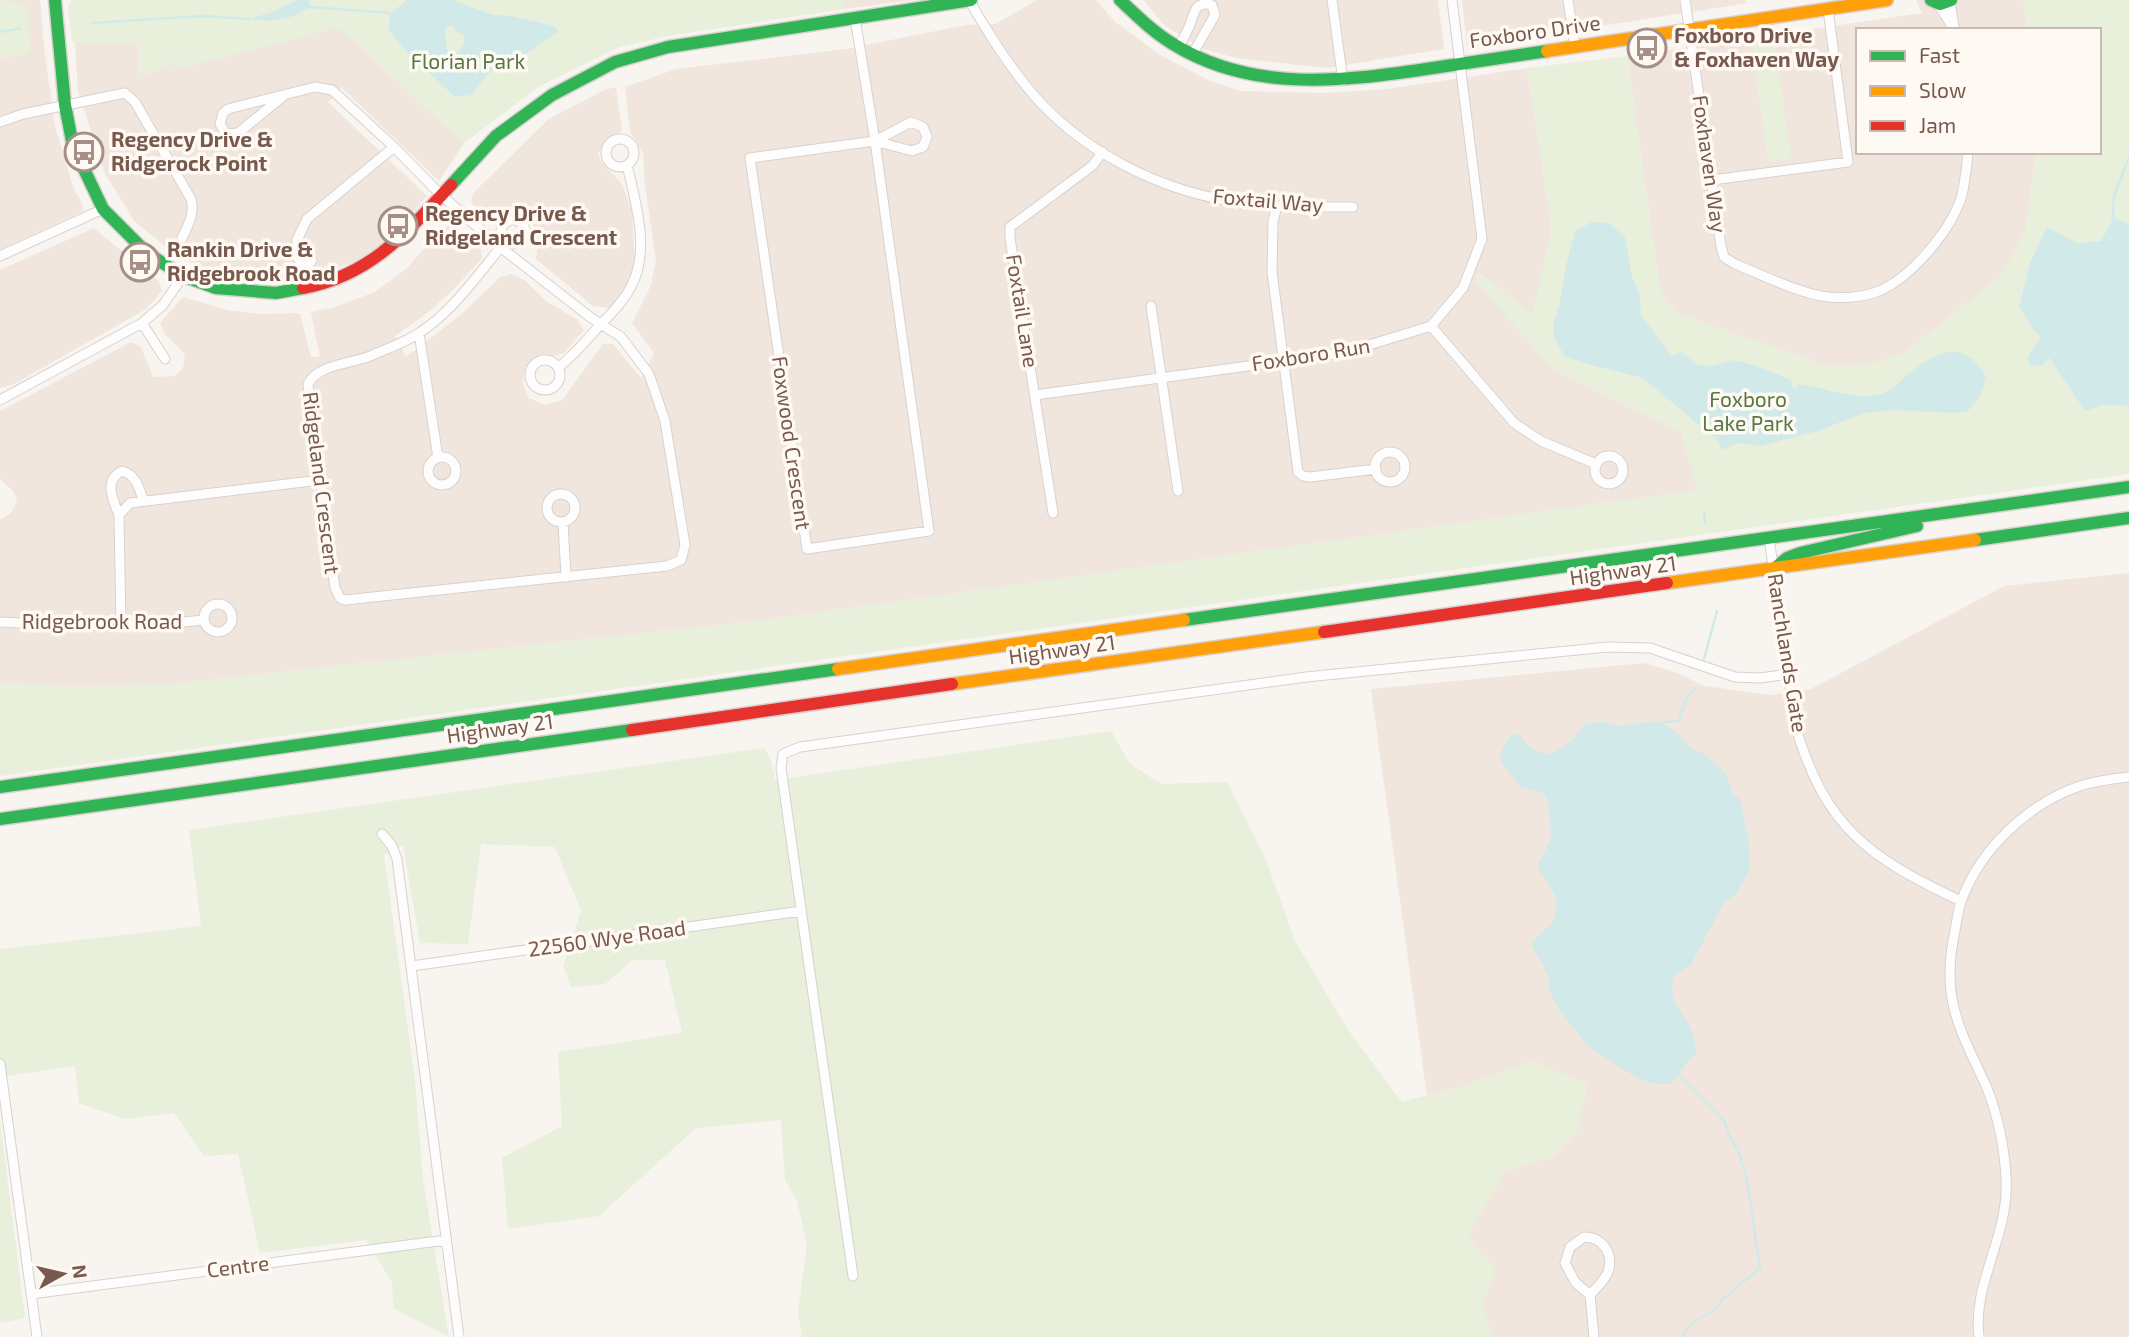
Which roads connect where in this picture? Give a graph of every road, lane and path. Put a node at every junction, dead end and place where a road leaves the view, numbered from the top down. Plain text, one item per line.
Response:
1 (55, 0) edge
2 (970, 0) edge
3 (1120, 0) edge
4 (1332, 0) edge
5 (1452, 0) edge
6 (1568, 0) edge
7 (1685, 0) edge
8 (1887, 0) edge
9 (1943, 1) edge
10 (1828, 9) junction
11 (855, 18) junction
12 (1689, 28) junction
13 (1954, 28) edge
14 (1575, 46) junction
15 (1178, 48) junction
16 (1192, 55) junction
17 (1461, 63) junction
18 (1343, 81) junction
19 (286, 94) junction
20 (65, 105) junction
21 (0, 122) edge
22 (874, 141) junction
23 (394, 146) junction
24 (1102, 152) junction
25 (1968, 154) edge
26 (627, 165) dead end
27 (1712, 180) junction
28 (441, 195) junction
29 (1277, 206) junction
30 (1353, 208) dead end
31 (103, 209) junction
32 (182, 238) dead end
33 (297, 240) dead end
34 (503, 245) junction
35 (0, 256) edge
36 (183, 276) junction
37 (1151, 306) dead end
38 (142, 323) junction
39 (601, 324) junction
40 (1432, 326) junction
41 (419, 333) junction
42 (164, 359) dead end
43 (1284, 361) junction
44 (558, 368) dead end
45 (1161, 376) junction
46 (1035, 395) junction
47 (0, 400) edge
48 (438, 458) dead end
49 (1596, 464) dead end
50 (1376, 469) dead end
51 (320, 480) junction
52 (2129, 487) edge
53 (1178, 491) dead end
54 (143, 499) junction
55 (1962, 511) junction
56 (1053, 513) dead end
57 (119, 515) junction
58 (2129, 518) edge
59 (563, 523) dead end
60 (1769, 538) junction
61 (1774, 569) junction
62 (566, 577) junction
63 (204, 620) dead end
64 (0, 622) edge
65 (121, 626) junction
66 (1789, 674) junction
67 (2129, 776) edge
68 (0, 787) edge
69 (0, 819) edge
70 (382, 834) dead end
71 (1961, 901) junction
72 (802, 911) junction
73 (412, 966) junction
74 (0, 1065) edge
75 (5, 1144) edge
76 (446, 1240) junction
77 (853, 1276) dead end
78 (31, 1294) junction
79 (1590, 1295) junction
80 (37, 1337) edge
81 (459, 1337) edge
82 (1594, 1337) edge
83 (1979, 1337) edge

1 - 20 main road
2 - 11 main road
2 - 24 street, Foxtail Way
3 - 15 main road, Foxboro Drive
4 - 18 street
5 - 17 street
6 - 14 street
7 - 12 street, Foxhaven Way
8 - 10 main road, Foxboro Drive
9 - 13 street
10 - 12 main road, Foxboro Drive
10 - 27 street
11 - 22 street, Foxwood Crescent
11 - 28 main road
12 - 14 main road, Foxboro Drive
12 - 27 street, Foxhaven Way
14 - 17 main road, Foxboro Drive
15 - 16 main road, Foxboro Drive
15 - 16 street
16 - 18 main road, Foxboro Drive
17 - 18 main road, Foxboro Drive
17 - 40 street
19 - 19 street, Ridgeland Crescent
19 - 23 street, Ridgeland Crescent
20 - 21 street
20 - 31 main road
20 - 32 street
22 - 22 street
22 - 22 street, Foxwood Crescent
23 - 28 street, Ridgeland Crescent
23 - 33 street
24 - 29 street, Foxtail Way
24 - 46 street, Foxtail Lane
25 - 27 street, Foxhaven Way
26 - 39 street
28 - 34 street, Ridgeland Crescent
28 - 36 main road
29 - 30 street, Foxtail Way
29 - 43 street
31 - 35 street
31 - 36 main road
34 - 39 street, Ridgeland Crescent
34 - 41 street, Ridgeland Crescent
36 - 38 street
37 - 45 street
38 - 42 street
38 - 47 street
39 - 44 street
39 - 62 street, Ridgeland Crescent
40 - 43 street, Foxboro Run
40 - 49 street
41 - 48 street
41 - 51 street, Ridgeland Crescent
43 - 45 street, Foxboro Run
43 - 50 street
45 - 46 street, Foxboro Run
45 - 53 street
46 - 56 street, Foxtail Lane
51 - 54 street
51 - 62 street, Ridgeland Crescent
52 - 55 main road, Highway 21
54 - 57 street
54 - 57 street
55 - 60 main road, Highway 21
55 - 61 main road
57 - 65 street
58 - 61 main road, Highway 21
59 - 62 street
60 - 61 street, Ranchlands Gate
60 - 68 main road, Highway 21
61 - 66 street, Ranchlands Gate
61 - 69 main road, Highway 21
63 - 65 street, Ridgebrook Road
64 - 65 street, Ridgebrook Road
66 - 71 street, Ranchlands Gate
66 - 72 street
67 - 71 street
70 - 73 street
71 - 83 street
72 - 73 street, 22560 Wye Road
72 - 77 street
73 - 76 street
74 - 75 street
75 - 78 street
76 - 78 street, Centre
76 - 81 street
78 - 80 street
79 - 79 street
79 - 82 street

